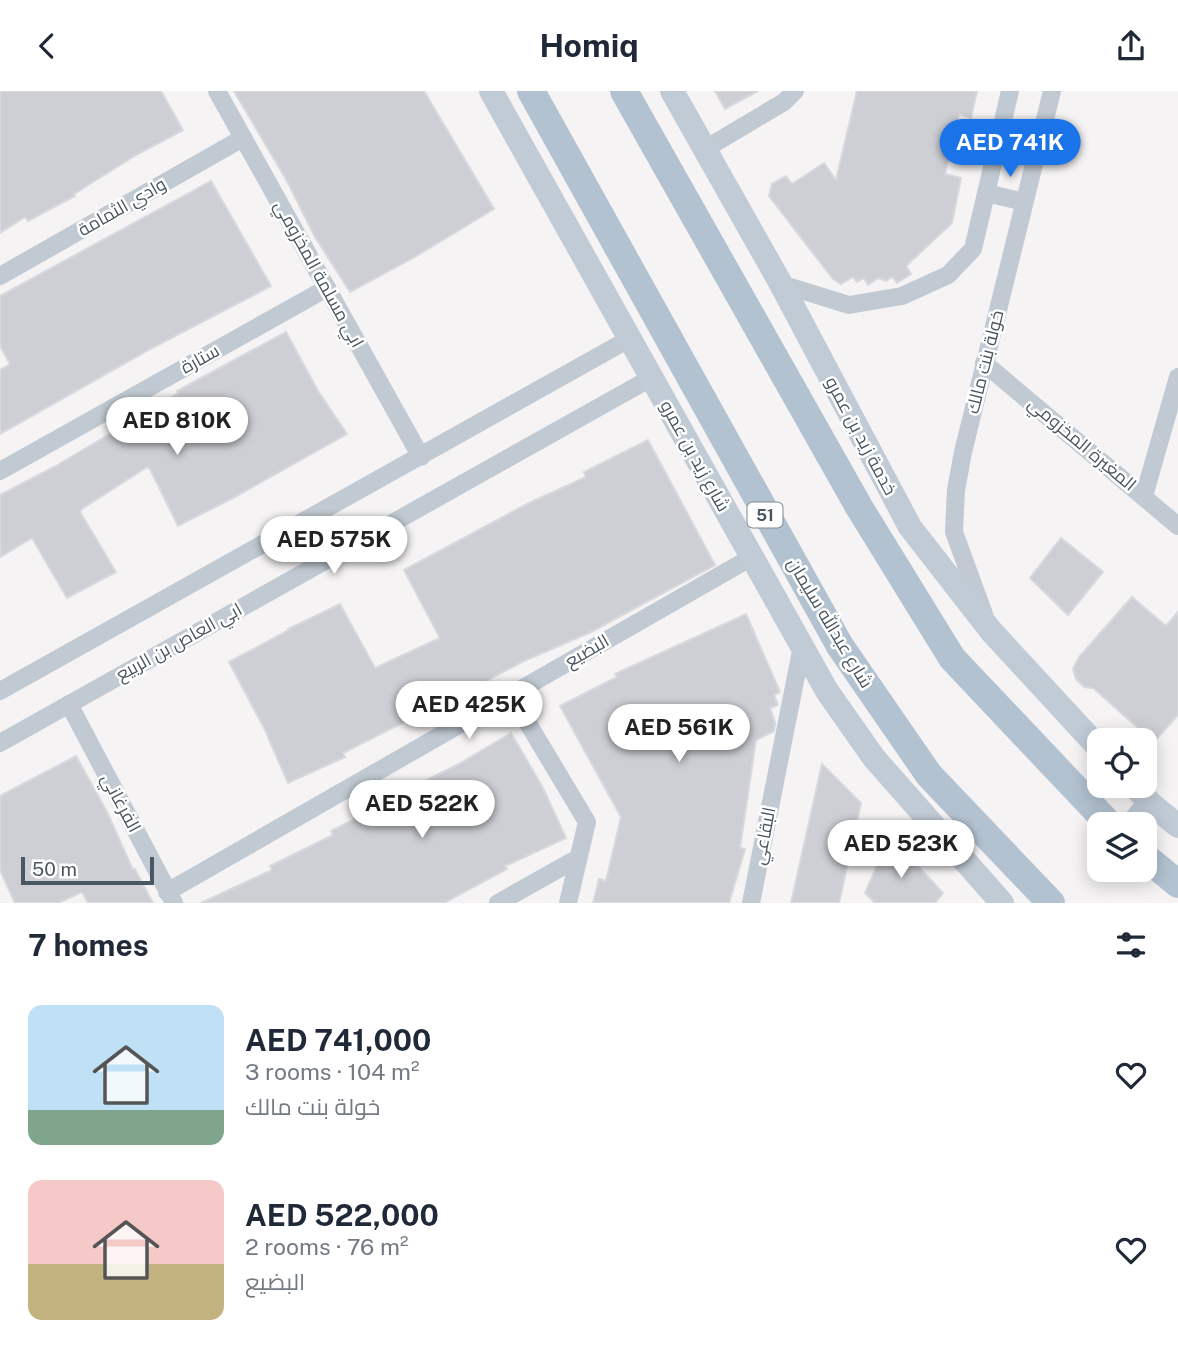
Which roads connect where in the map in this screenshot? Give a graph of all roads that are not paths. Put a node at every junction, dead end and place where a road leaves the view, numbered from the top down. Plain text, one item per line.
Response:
1 (216, 91) edge
2 (491, 91) edge
3 (531, 91) edge
4 (624, 91) edge
5 (672, 91) edge
6 (795, 91) edge
7 (1010, 91) edge
8 (1052, 91) edge
9 (243, 138) junction
10 (705, 149) junction
11 (986, 193) junction
12 (1024, 202) junction
13 (0, 276) edge
14 (780, 284) junction
15 (327, 288) junction
16 (629, 339) junction
17 (984, 363) junction
18 (651, 377) junction
19 (1177, 382) edge
20 (421, 457) junction
21 (0, 471) edge
22 (1144, 496) junction
23 (1178, 526) edge
24 (752, 557) junction
25 (990, 631) junction
26 (802, 646) junction
27 (0, 691) edge
28 (511, 695) junction
29 (69, 704) junction
30 (1087, 735) edge
31 (0, 743) edge
32 (1147, 798) edge
33 (1098, 812) edge
34 (1178, 825) edge
35 (578, 858) junction
36 (1157, 867) edge
37 (1178, 884) edge
38 (170, 897) edge
39 (498, 903) edge
40 (568, 903) edge
41 (751, 903) edge
42 (1002, 903) edge
43 (1051, 903) edge

1 - 9 street, ابي مسلمة المخزومي
2 - 16 main road, شارع زيد بن عمرو
3 - 43 main road, شارع عبدالله سليمان / 51
4 - 33 main road
5 - 10 main road, خدمة زيد بن عمرو
6 - 10 street
7 - 11 street
8 - 12 street, خولة بنت مالك
9 - 13 street, وادي الثمامة
9 - 15 street, ابي مسلمة المخزومي
10 - 14 main road, خدمة زيد بن عمرو
11 - 12 street
11 - 14 street
12 - 17 street, خولة بنت مالك
14 - 25 main road, خدمة زيد بن عمرو
15 - 20 street, ابي مسلمة المخزومي
15 - 21 street, ستارة
16 - 18 main road, شارع زيد بن عمرو
16 - 20 street
17 - 22 street, المغيرة المخزومي
17 - 25 street, خولة بنت مالك
18 - 24 main road, شارع زيد بن عمرو
18 - 29 street, ابي العاص بن الربيع
19 - 22 street
20 - 27 street
22 - 23 street, المغيرة المخزومي
24 - 26 main road, شارع زيد بن عمرو
24 - 28 street, البضيع
25 - 30 main road, خدمة زيد بن عمرو
26 - 41 street, البقاعي
26 - 42 main road, شارع زيد بن عمرو
28 - 35 street
28 - 38 street, البضيع
29 - 31 street, ابي العاص بن الربيع
29 - 38 street, الفرغاني
32 - 34 main road
35 - 39 street
35 - 40 street
36 - 37 main road

